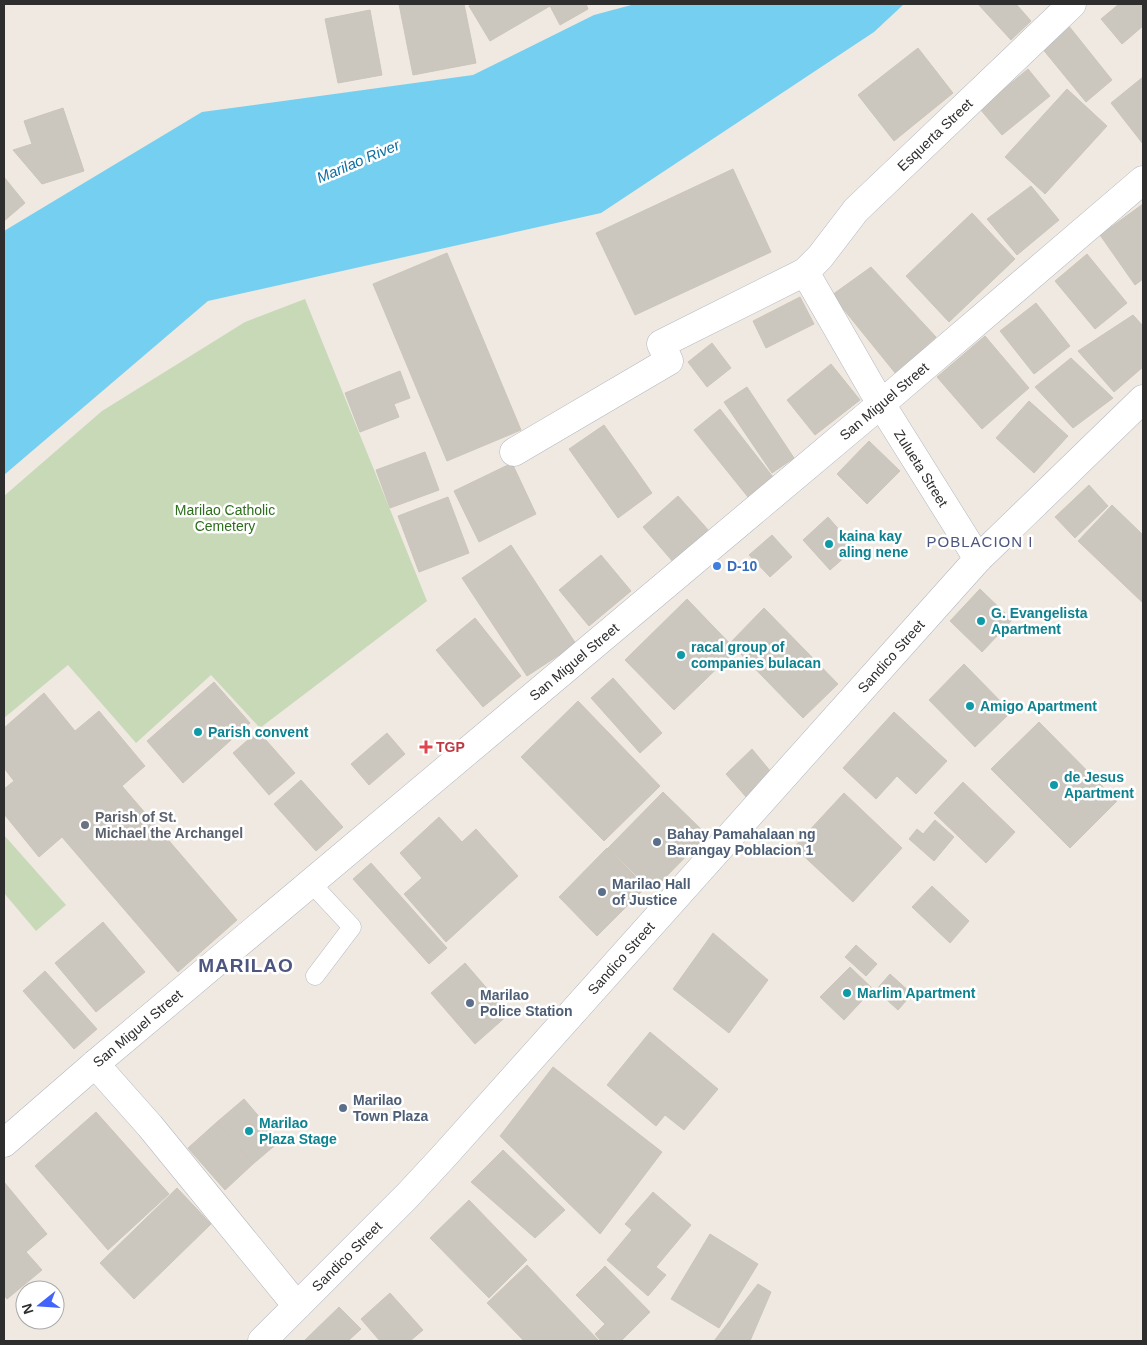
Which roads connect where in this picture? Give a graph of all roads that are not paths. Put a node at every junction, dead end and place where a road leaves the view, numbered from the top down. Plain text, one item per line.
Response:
1 (1072, 4) edge
2 (1143, 180) edge
3 (805, 272) junction
4 (1143, 399) edge
5 (881, 404) junction
6 (514, 452) dead end
7 (978, 559) junction
8 (311, 883) junction
9 (314, 976) dead end
10 (95, 1064) junction
11 (4, 1143) edge
12 (297, 1306) junction
13 (262, 1341) edge

1 - 3 street, Esquerta Street
2 - 5 street, San Miguel Street
3 - 5 street, Zulueta Street
3 - 6 street, Esquerta Street
4 - 7 street, Sandico Street
5 - 7 street, Zulueta Street
5 - 8 street, San Miguel Street
7 - 12 street, Sandico Street
8 - 9 lane
8 - 10 street, San Miguel Street
10 - 11 street, San Miguel Street
10 - 12 street
12 - 13 street, Sandico Street

